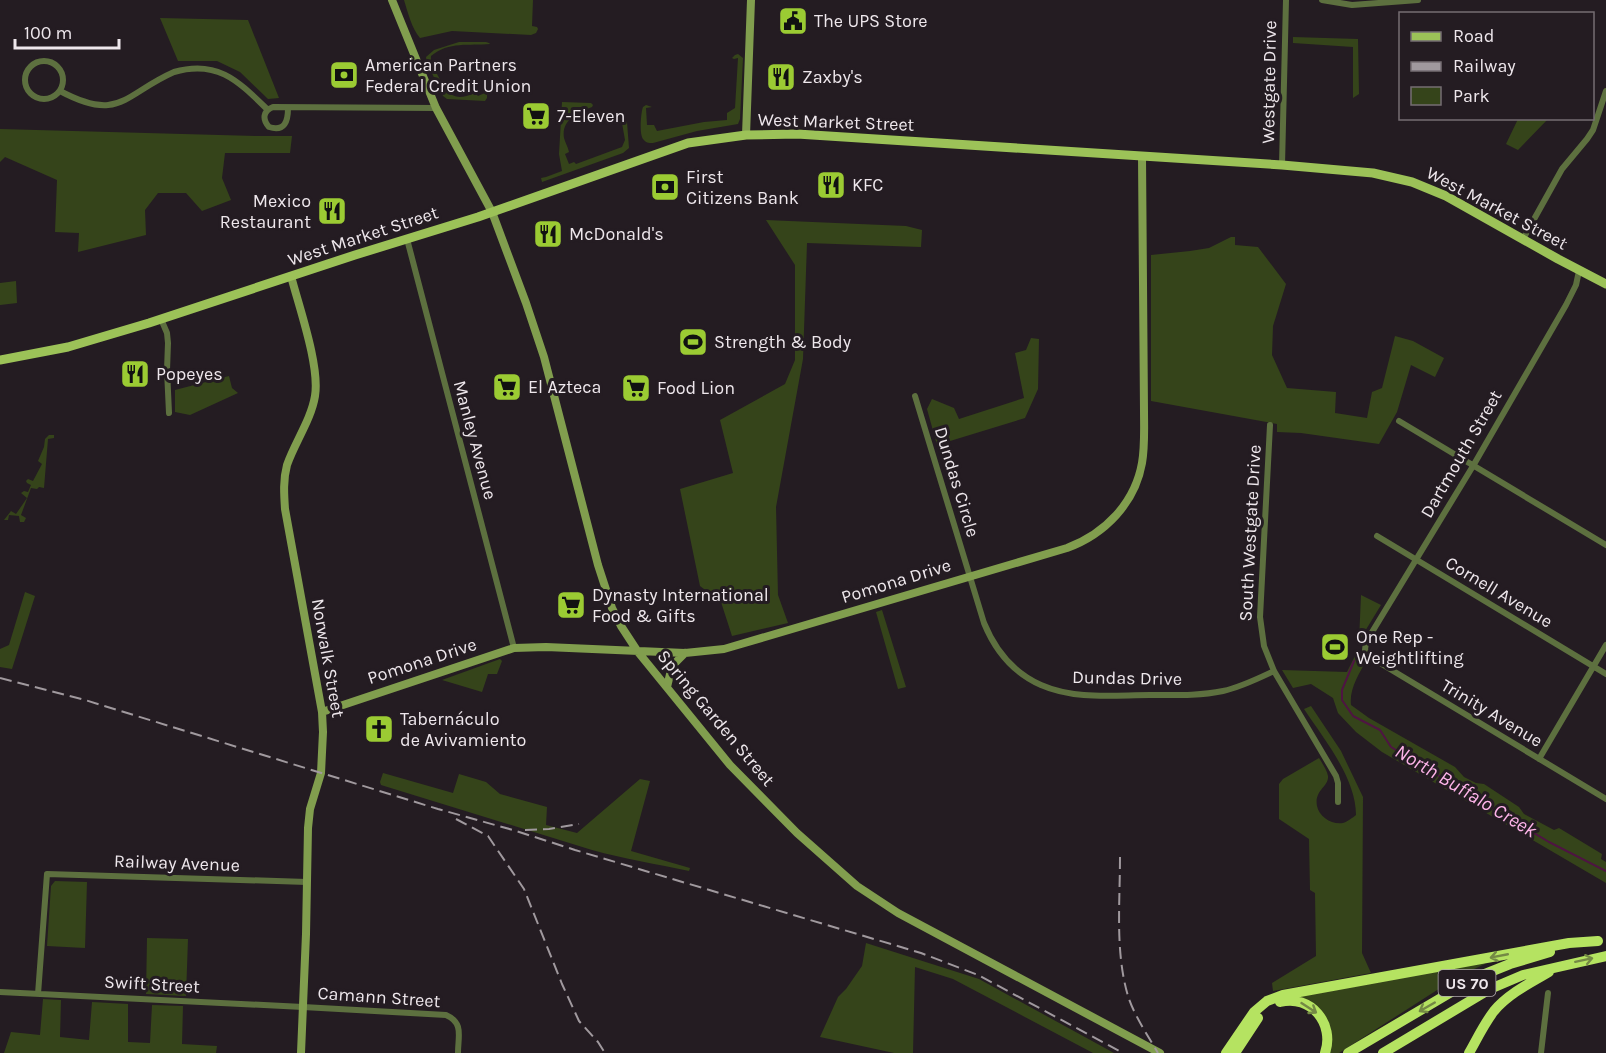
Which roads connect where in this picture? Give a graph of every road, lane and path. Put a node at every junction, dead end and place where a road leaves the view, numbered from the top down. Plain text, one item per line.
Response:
1 (392, 0) edge
2 (751, 0) edge
3 (1286, 0) edge
4 (1322, 0) edge
5 (1418, 0) edge
6 (60, 91) junction
7 (1606, 91) edge
8 (288, 108) junction
9 (436, 108) junction
10 (268, 110) junction
11 (746, 135) junction
12 (1142, 157) junction
13 (1282, 165) junction
14 (492, 212) junction
15 (407, 239) junction
16 (1523, 239) junction
17 (1579, 271) junction
18 (291, 276) junction
19 (1606, 284) edge
20 (161, 319) junction
21 (0, 360) edge
22 (915, 396) dead end
23 (169, 413) dead end
24 (1400, 421) dead end
25 (1270, 425) dead end
26 (1473, 466) junction
27 (1377, 536) dead end
28 (1606, 545) edge
29 (1415, 560) junction
30 (970, 576) junction
31 (1606, 645) edge
32 (513, 648) junction
33 (1365, 650) joint
34 (638, 652) junction
35 (685, 653) junction
36 (1593, 666) junction
37 (1274, 671) junction
38 (1606, 674) edge
39 (667, 687) junction
40 (322, 711) junction
41 (1539, 759) junction
42 (1606, 799) edge
43 (1338, 802) dead end
44 (307, 882) junction
45 (1602, 940) edge
46 (1606, 956) edge
47 (1562, 965) junction
48 (0, 992) edge
49 (1548, 993) dead end
50 (38, 994) junction
51 (303, 1006) junction
52 (301, 1053) edge
53 (458, 1053) edge
54 (1161, 1053) edge
55 (1226, 1053) edge
56 (1235, 1053) edge
57 (1325, 1053) edge
58 (1348, 1053) edge
59 (1383, 1053) edge
60 (1469, 1053) edge
61 (1541, 1053) edge

1 - 9 street, Spring Garden Street
2 - 11 street
3 - 13 street, Westgate Drive
4 - 5 street
6 - 6 street
6 - 10 street
7 - 16 street
8 - 9 street
8 - 10 street
8 - 10 street
9 - 14 street, Spring Garden Street
11 - 12 main road, West Market Street
11 - 14 main road, West Market Street
12 - 13 main road, West Market Street
12 - 30 street, Pomona Drive
13 - 16 main road, West Market Street
14 - 15 main road, West Market Street
14 - 34 street, Spring Garden Street
15 - 18 main road, West Market Street
15 - 32 street, Manley Avenue
16 - 17 main road, West Market Street
17 - 19 main road, West Market Street
17 - 26 street, Dartmouth Street
18 - 20 main road, West Market Street
18 - 40 street, Norwalk Street
20 - 21 main road, West Market Street
20 - 23 street
22 - 30 street, Dundas Circle
24 - 26 street
25 - 37 street, South Westgate Drive
26 - 28 street
26 - 29 street, Dartmouth Street
27 - 29 street, Cornell Avenue
29 - 33 street, Dartmouth Street
29 - 36 street, Cornell Avenue
30 - 35 street, Pomona Drive
30 - 37 street, Dundas Drive
31 - 36 street
32 - 34 street, Pomona Drive
32 - 40 street, Pomona Drive
33 - 41 street, Trinity Avenue
34 - 35 street, Pomona Drive
34 - 39 street, Spring Garden Street
35 - 39 street
36 - 38 street, Cornell Avenue
36 - 41 street
37 - 43 street, South Westgate Drive
39 - 54 street, Spring Garden Street
40 - 44 street, Norwalk Street
41 - 42 street, Trinity Avenue
44 - 50 street, Railway Avenue
44 - 51 street, Norwalk Street
45 -> 55 highway
45 -> 58 highway, US 70
47 -> 46 highway, US 70
47 - 59 highway, US 70
47 - 60 highway
48 - 50 street, Swift Street
49 - 61 street
50 - 51 street, Swift Street
51 - 52 street, Norwalk Street
51 - 53 street, Camann Street
56 -> 57 highway

